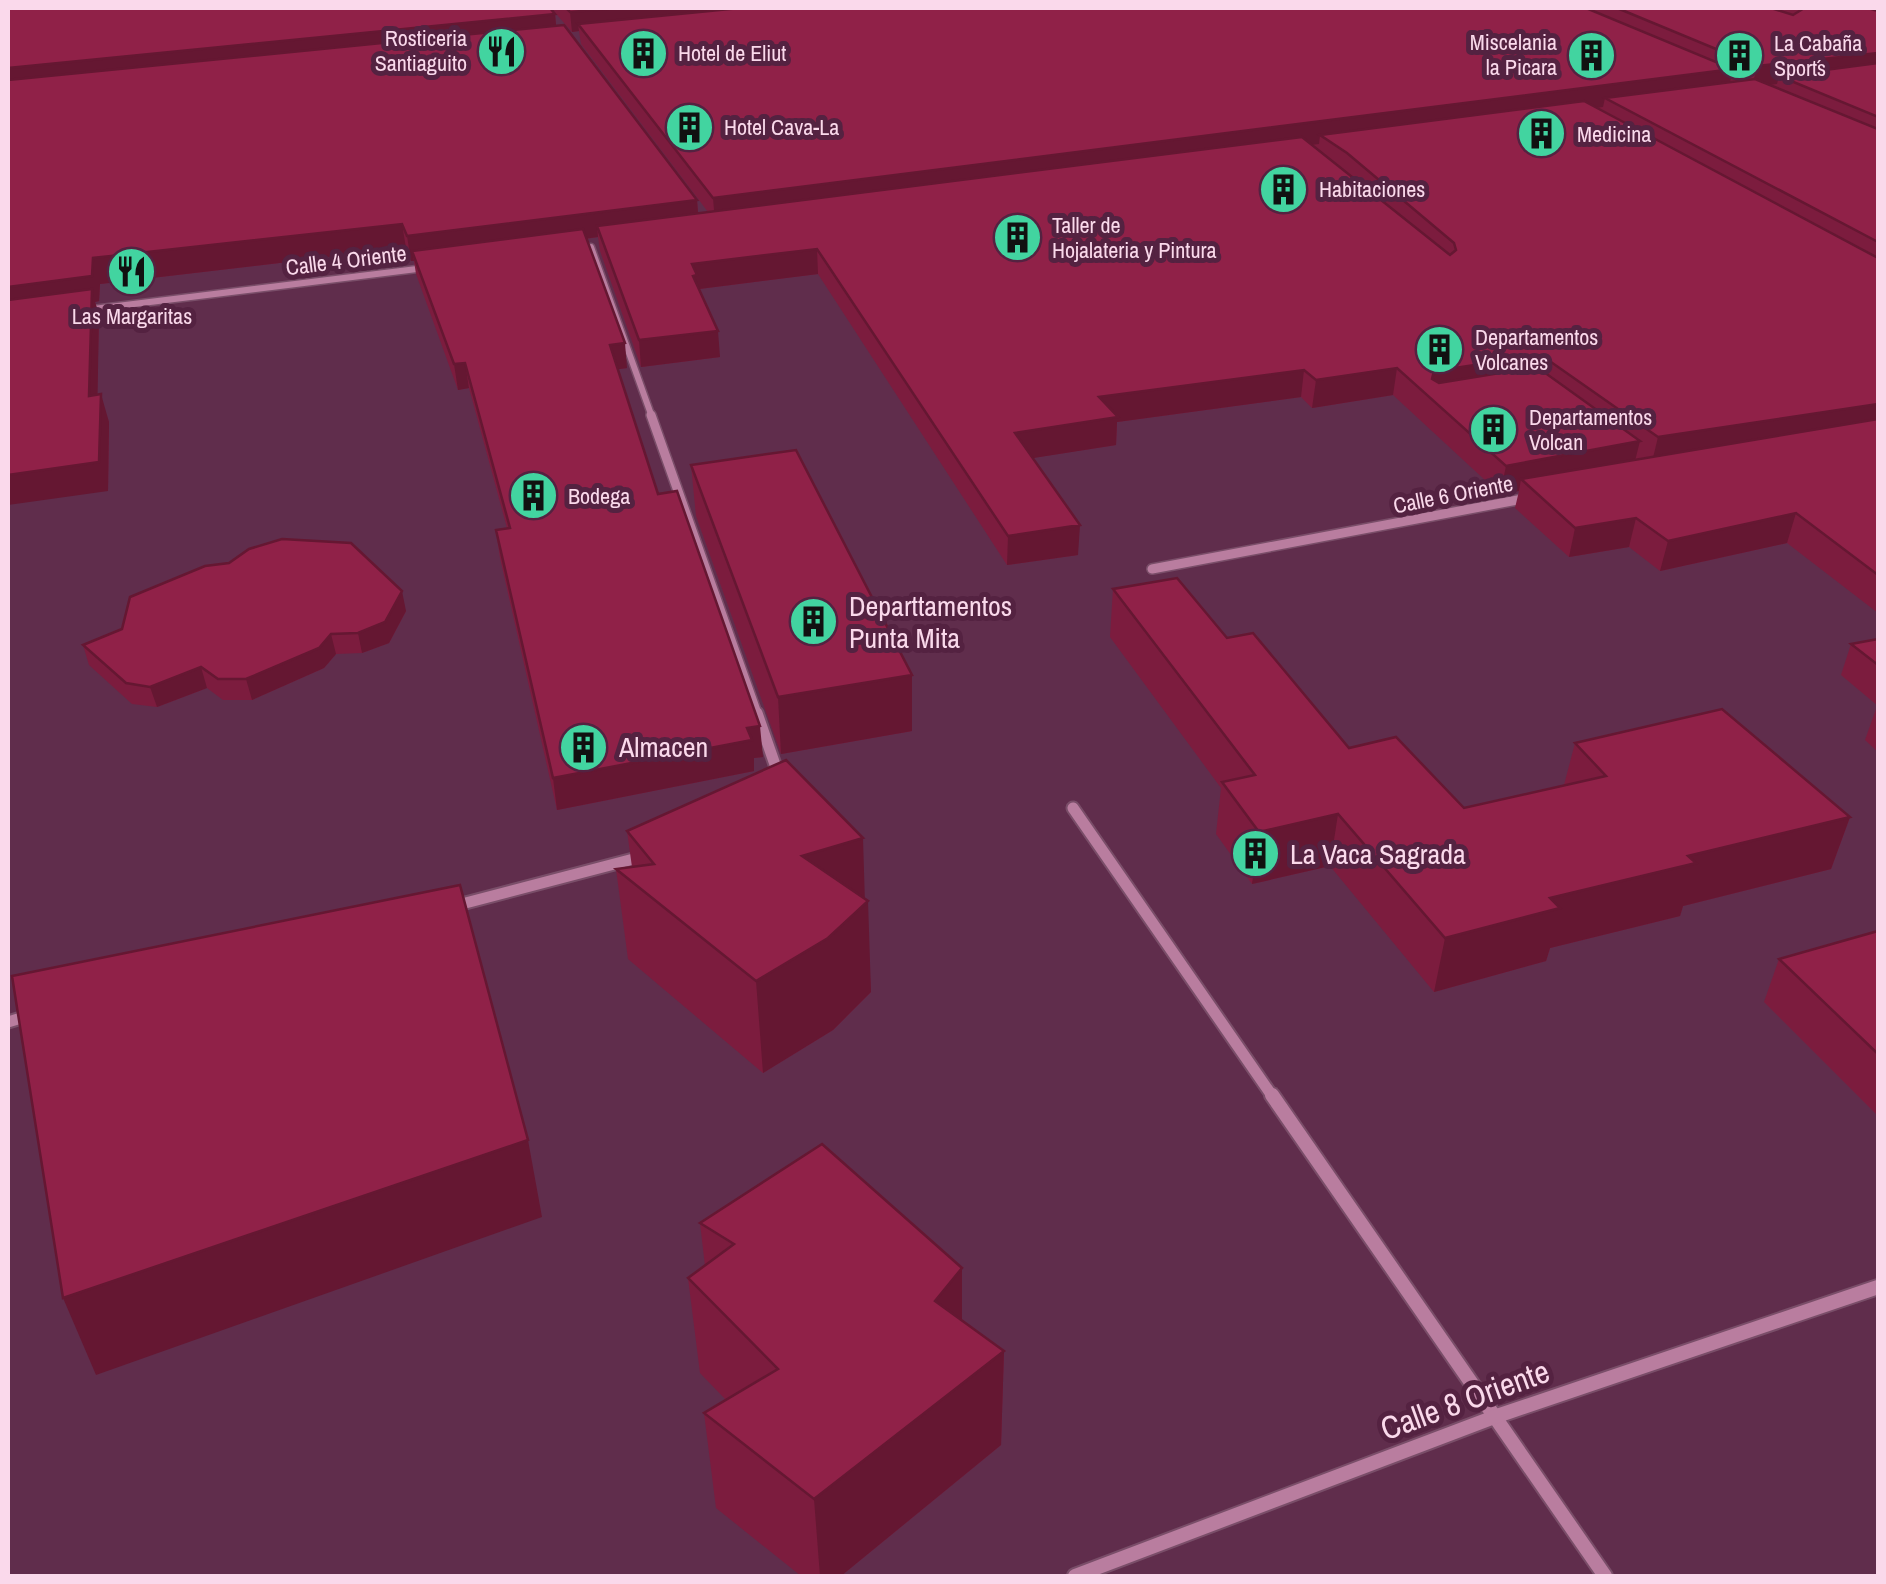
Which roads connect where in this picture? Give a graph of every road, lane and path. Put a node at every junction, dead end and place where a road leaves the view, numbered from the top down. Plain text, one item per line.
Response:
1 (608, 245) edge
2 (591, 247) junction
3 (571, 250) edge
4 (435, 266) edge
5 (66, 312) edge
6 (1536, 496) edge
7 (1152, 569) dead end
8 (781, 780) edge
9 (1073, 808) dead end
10 (660, 852) edge
11 (448, 907) edge
12 (46, 1012) edge
13 (8, 1022) edge
14 (1878, 1287) edge
15 (1496, 1416) junction
16 (1075, 1576) edge
17 (1605, 1576) edge

1 - 2 street
2 - 3 street
2 - 8 street
4 - 5 street, Calle 4 Oriente
6 - 7 street, Calle 6 Oriente
9 - 15 street
10 - 11 street
12 - 13 street
14 - 15 street, Calle 8 Oriente
15 - 16 street, Calle 8 Oriente
15 - 17 street

